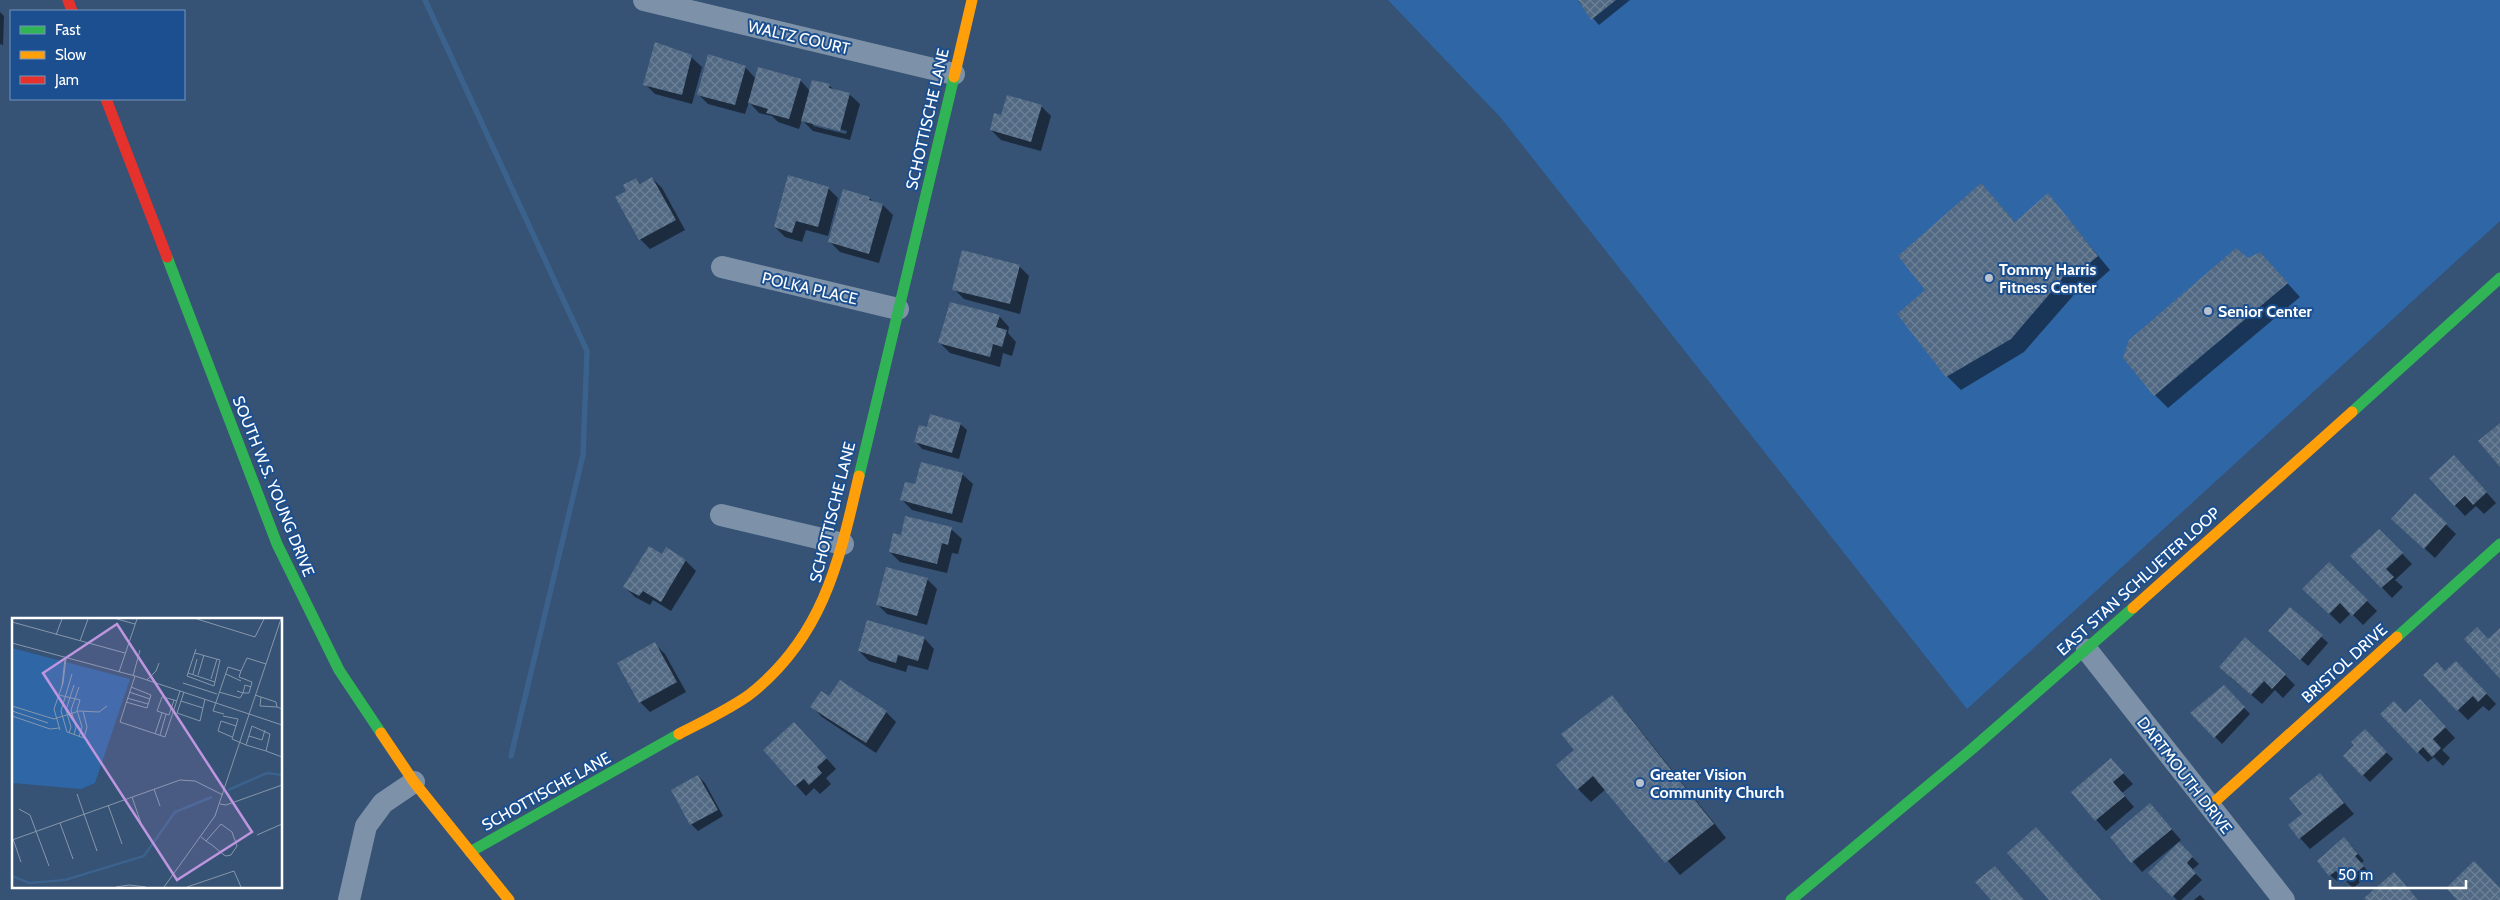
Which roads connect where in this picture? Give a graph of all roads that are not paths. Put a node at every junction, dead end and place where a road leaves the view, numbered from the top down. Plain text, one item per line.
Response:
1 (644, 0) edge
2 (972, 0) edge
3 (954, 74) junction
4 (106, 100) edge
5 (722, 267) dead end
6 (2500, 278) edge
7 (898, 309) junction
8 (722, 515) dead end
9 (843, 544) junction
10 (2500, 544) edge
11 (2087, 650) junction
12 (414, 782) junction
13 (2210, 806) junction
14 (470, 852) junction
15 (349, 900) edge
16 (509, 900) edge
17 (1791, 900) edge
18 (2284, 900) edge

1 - 3 street, WALTZ COURT
2 - 3 main road, SCHOTTISCHE LANE
3 - 7 main road, SCHOTTISCHE LANE
4 - 12 main road, SOUTH W.S. YOUNG DRIVE
5 - 7 street, POLKA PLACE
6 - 11 main road, EAST STAN SCHLUETER LOOP
7 - 9 main road, SCHOTTISCHE LANE
8 - 9 street
9 - 14 main road, SCHOTTISCHE LANE
10 - 13 main road, BRISTOL DRIVE
11 - 13 street, DARTMOUTH DRIVE
11 - 17 main road, EAST STAN SCHLUETER LOOP
12 - 14 main road, SOUTH W.S. YOUNG DRIVE
12 - 15 street
13 - 18 street, DARTMOUTH DRIVE
14 - 16 main road, SOUTH W.S. YOUNG DRIVE

